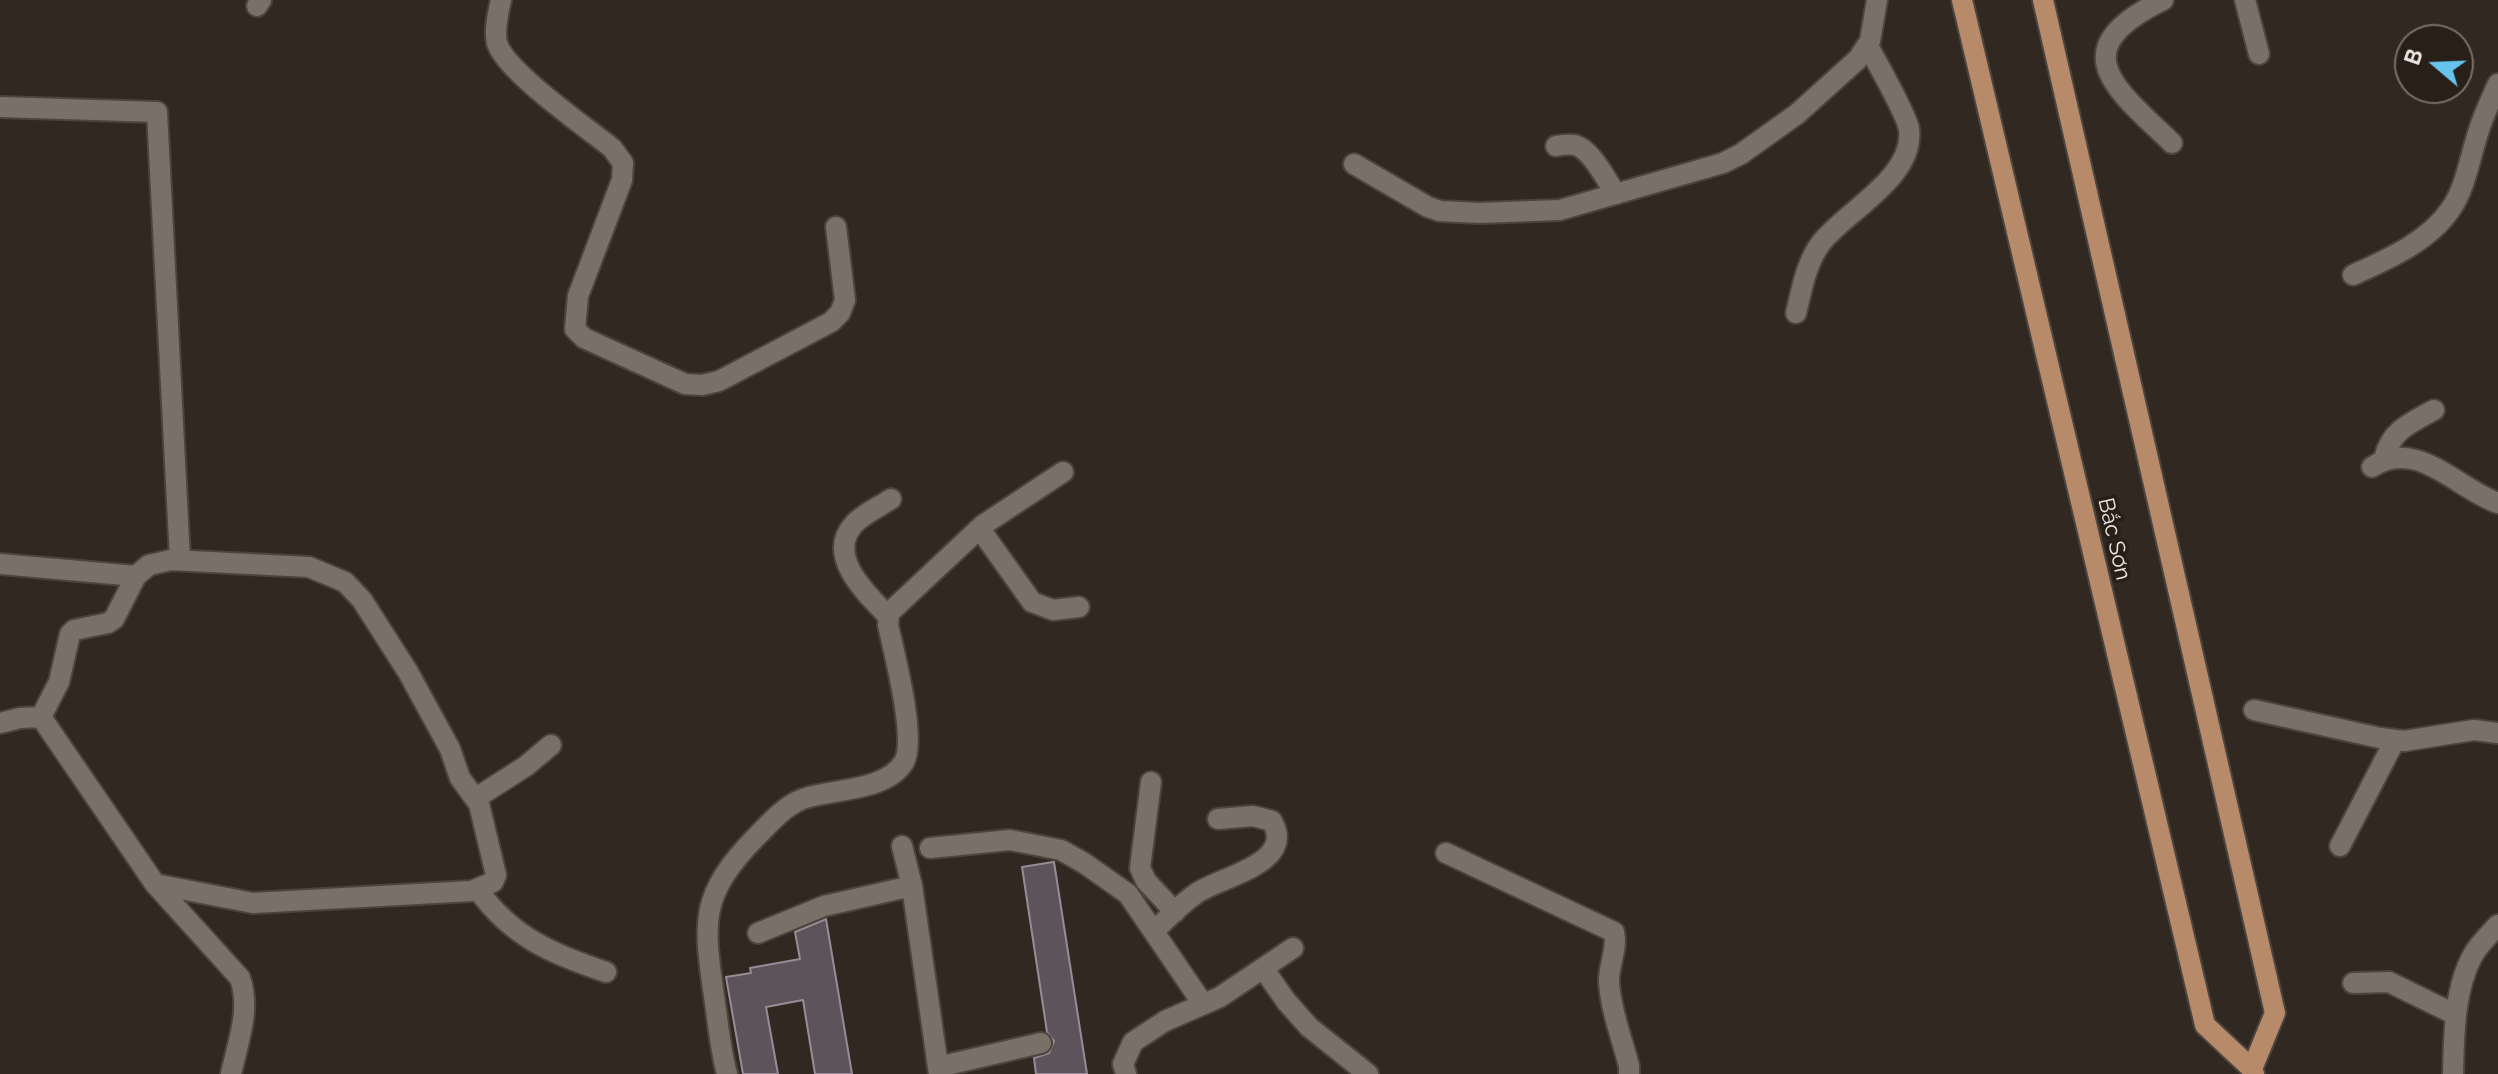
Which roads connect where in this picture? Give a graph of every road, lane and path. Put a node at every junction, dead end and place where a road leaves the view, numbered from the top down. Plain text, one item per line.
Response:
1 (501, 0) edge
2 (1877, 0) edge
3 (1962, 0) edge
4 (2043, 0) edge
5 (2163, 0) edge
6 (2245, 0) edge
7 (1868, 46) junction
8 (2259, 54) dead end
9 (2498, 84) edge
10 (0, 107) edge
11 (2172, 143) dead end
12 (1556, 146) dead end
13 (1354, 164) dead end
14 (1616, 194) junction
15 (836, 227) dead end
16 (2353, 275) dead end
17 (1796, 313) dead end
18 (2434, 410) dead end
19 (1063, 472) dead end
20 (891, 499) dead end
21 (2498, 503) edge
22 (980, 529) junction
23 (180, 560) junction
24 (0, 564) edge
25 (136, 576) junction
26 (1079, 607) dead end
27 (888, 616) junction
28 (2254, 710) dead end
29 (41, 717) junction
30 (0, 723) edge
31 (2498, 733) edge
32 (2395, 740) junction
33 (551, 745) dead end
34 (1151, 782) dead end
35 (476, 798) junction
36 (1218, 819) dead end
37 (902, 846) dead end
38 (2340, 846) dead end
39 (930, 848) dead end
40 (1446, 853) dead end
41 (155, 884) junction
42 (912, 886) junction
43 (478, 890) junction
44 (1175, 912) junction
45 (2498, 925) edge
46 (1155, 930) junction
47 (758, 933) dead end
48 (1293, 948) dead end
49 (1263, 968) junction
50 (606, 972) dead end
51 (2353, 983) dead end
52 (1203, 1004) junction
53 (2456, 1015) junction
54 (1041, 1043) dead end
55 (939, 1071) edge
56 (2253, 1072) edge
57 (231, 1074) edge
58 (727, 1074) edge
59 (1126, 1074) edge
60 (1368, 1074) edge
61 (1629, 1074) edge
62 (2453, 1074) edge

1 - 15 street
2 - 7 street
3 - 56 main road, Bắc Sơn
4 - 56 main road, Bắc Sơn
5 - 11 street
6 - 8 street
7 - 14 street
7 - 17 street
9 - 16 street
10 - 23 street
12 - 14 street
13 - 14 street
18 - 21 street
19 - 22 street
20 - 27 street
22 - 26 street
22 - 27 street
23 - 25 street
23 - 35 street
24 - 25 street
25 - 29 street
27 - 58 street
28 - 32 street
29 - 30 street
29 - 41 street
31 - 32 street
32 - 38 street
33 - 35 street
34 - 44 street
35 - 43 street
36 - 44 street
37 - 42 street
39 - 46 street
40 - 61 street
41 - 43 street
41 - 57 street
42 - 47 street
42 - 55 street
43 - 50 street
44 - 46 street
45 - 53 street
46 - 52 street
48 - 49 street
49 - 52 street
49 - 60 street
51 - 53 street
52 - 59 street
53 - 62 street
54 - 55 street

